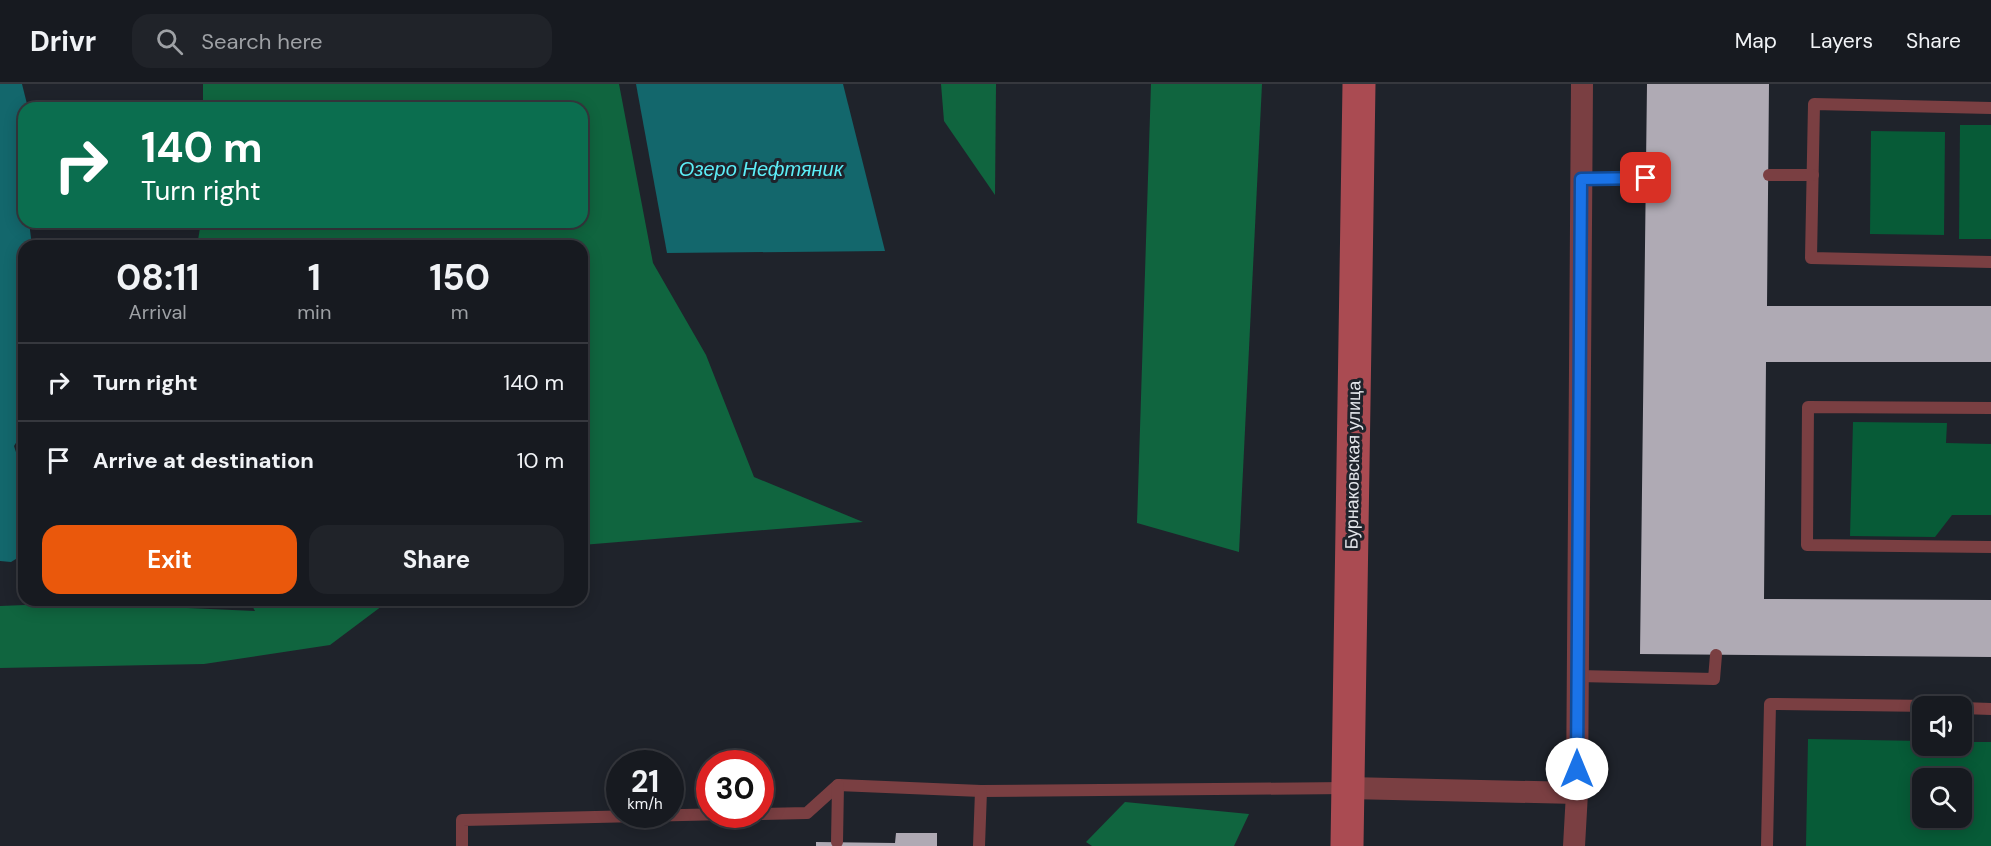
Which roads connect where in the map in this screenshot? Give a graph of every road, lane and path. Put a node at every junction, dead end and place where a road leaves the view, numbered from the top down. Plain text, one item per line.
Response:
1 (1359, 84) edge
2 (1582, 84) edge
3 (1991, 108) edge
4 (1768, 175) dead end
5 (1813, 175) junction
6 (1646, 178) dead end
7 (1581, 179) junction
8 (1991, 262) edge
9 (1991, 408) edge
10 (1991, 547) edge
11 (1716, 655) dead end
12 (1578, 676) junction
13 (1912, 706) edge
14 (1972, 708) edge
15 (1991, 709) edge
16 (838, 785) junction
17 (1348, 788) junction
18 (981, 791) junction
19 (1577, 793) junction
20 (774, 814) edge
21 (696, 815) edge
22 (837, 842) dead end
23 (462, 846) edge
24 (980, 846) edge
25 (1347, 846) edge
26 (1574, 846) edge
27 (1767, 846) edge

1 - 17 main road, Бурнаковская улица
2 - 7 street
3 - 5 lane
4 - 5 lane
5 - 8 lane
6 - 7 lane
7 - 12 street
9 - 10 lane
11 - 12 lane
12 - 19 street
13 - 27 lane
14 - 15 lane
16 - 18 lane
16 - 20 lane
16 - 22 lane
17 - 18 lane
17 - 19 street
17 - 25 main road, Бурнаковская улица
18 - 24 lane
19 - 26 street
21 - 23 lane

